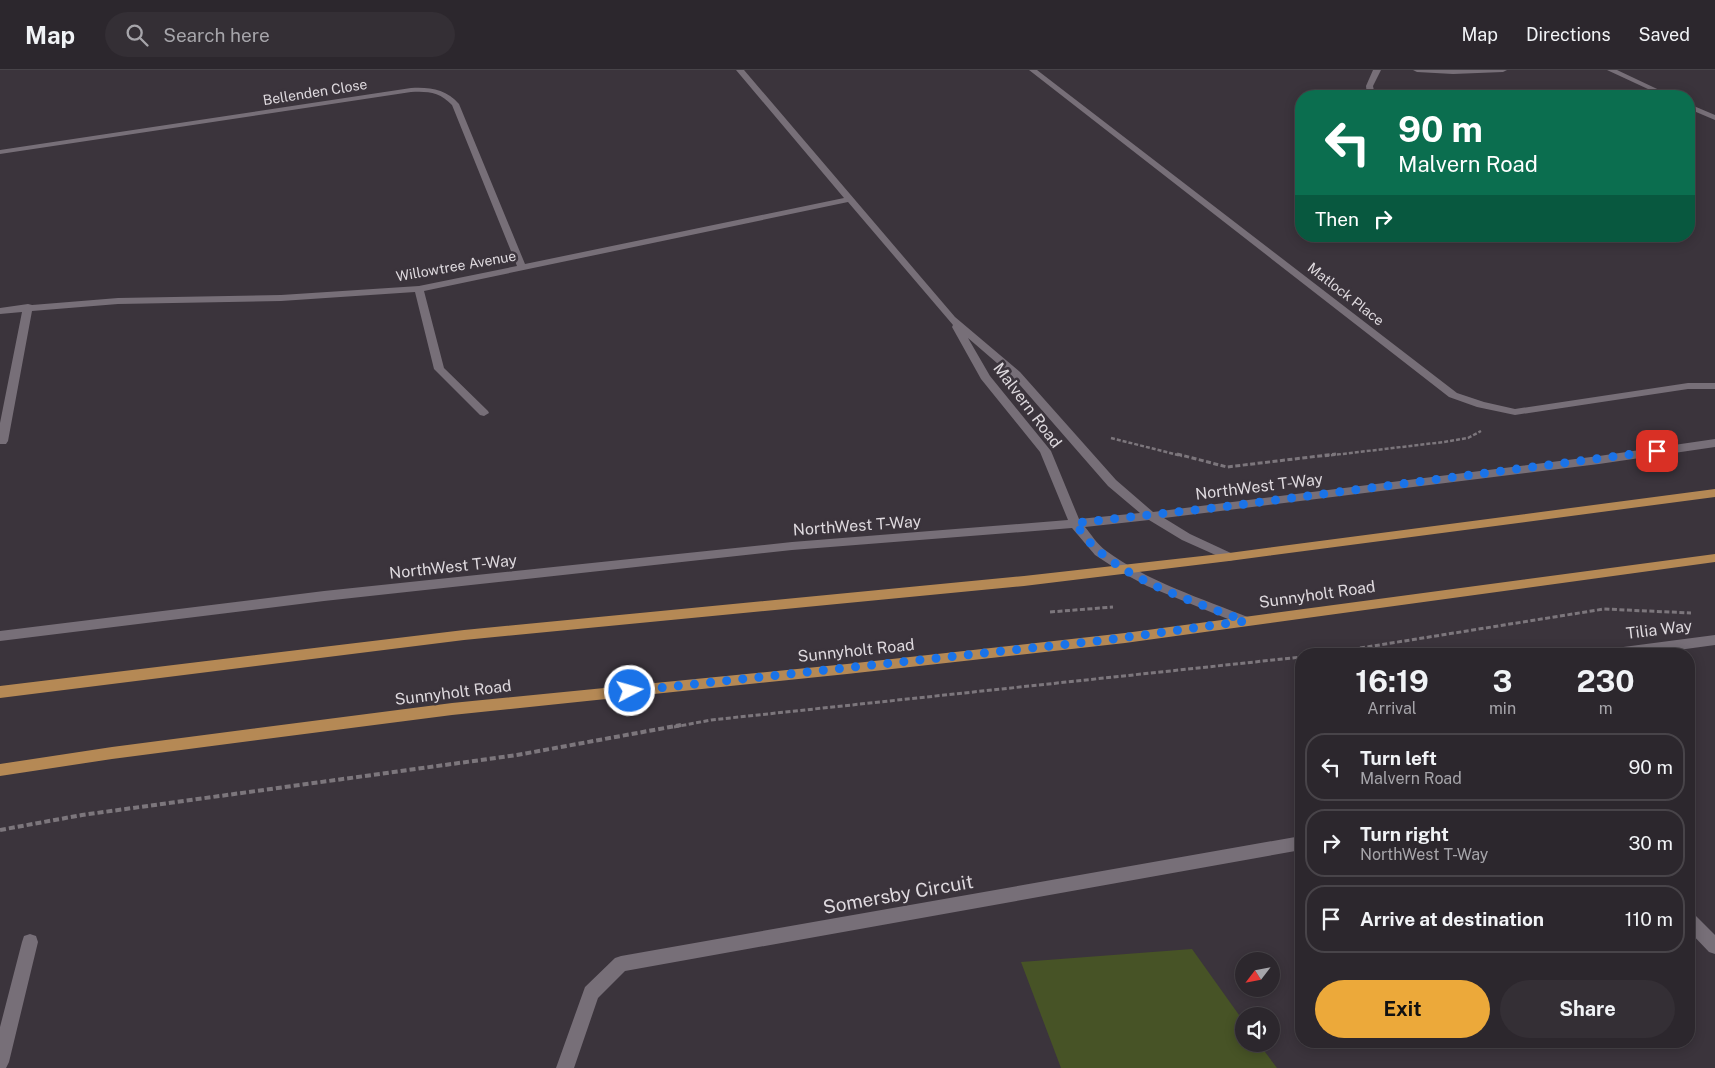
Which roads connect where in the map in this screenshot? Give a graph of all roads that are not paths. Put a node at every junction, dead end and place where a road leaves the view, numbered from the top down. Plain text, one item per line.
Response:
1 (740, 70) edge
2 (1033, 70) edge
3 (1378, 70) edge
4 (1417, 70) edge
5 (1503, 70) edge
6 (1611, 70) edge
7 (1368, 90) edge
8 (1655, 90) edge
9 (1695, 109) edge
10 (1715, 118) edge
11 (0, 152) edge
12 (850, 199) junction
13 (522, 267) junction
14 (419, 289) junction
15 (28, 307) junction
16 (0, 311) edge
17 (952, 319) junction
18 (1715, 386) edge
19 (484, 413) dead end
20 (2, 440) dead end
21 (1715, 443) edge
22 (1715, 493) edge
23 (1151, 516) junction
24 (1075, 523) junction
25 (1229, 557) junction
26 (1715, 558) edge
27 (1125, 569) junction
28 (1245, 621) junction
29 (0, 636) edge
30 (1715, 640) edge
31 (1654, 648) edge
32 (0, 692) edge
33 (0, 770) edge
34 (1295, 844) edge
35 (1695, 926) edge
36 (30, 942) dead end
37 (1715, 946) edge
38 (0, 1062) edge
39 (565, 1068) edge

1 - 12 street, Malvern Road
2 - 18 street, Matlock Place
3 - 7 street
4 - 5 street
6 - 8 street
9 - 10 street
11 - 13 street, Bellenden Close
12 - 13 street, Willowtree Avenue
12 - 17 street, Malvern Road
13 - 14 street, Willowtree Avenue
14 - 15 street, Willowtree Avenue
14 - 19 street
15 - 16 street, Willowtree Avenue
15 - 20 street
17 - 23 street, Malvern Road
17 - 24 street, Malvern Road
21 - 23 street, NorthWest T-Way
22 - 25 main road
23 - 24 street, NorthWest T-Way
23 - 25 street, Malvern Road
24 - 27 street, Malvern Road
24 - 29 street, NorthWest T-Way
25 - 27 main road
26 - 28 main road, Sunnyholt Road
27 - 28 street, Malvern Road
27 - 32 main road
28 - 33 main road, Sunnyholt Road
30 - 31 street, Tilia Way
34 - 39 street, Somersby Circuit
35 - 37 street
36 - 38 street

